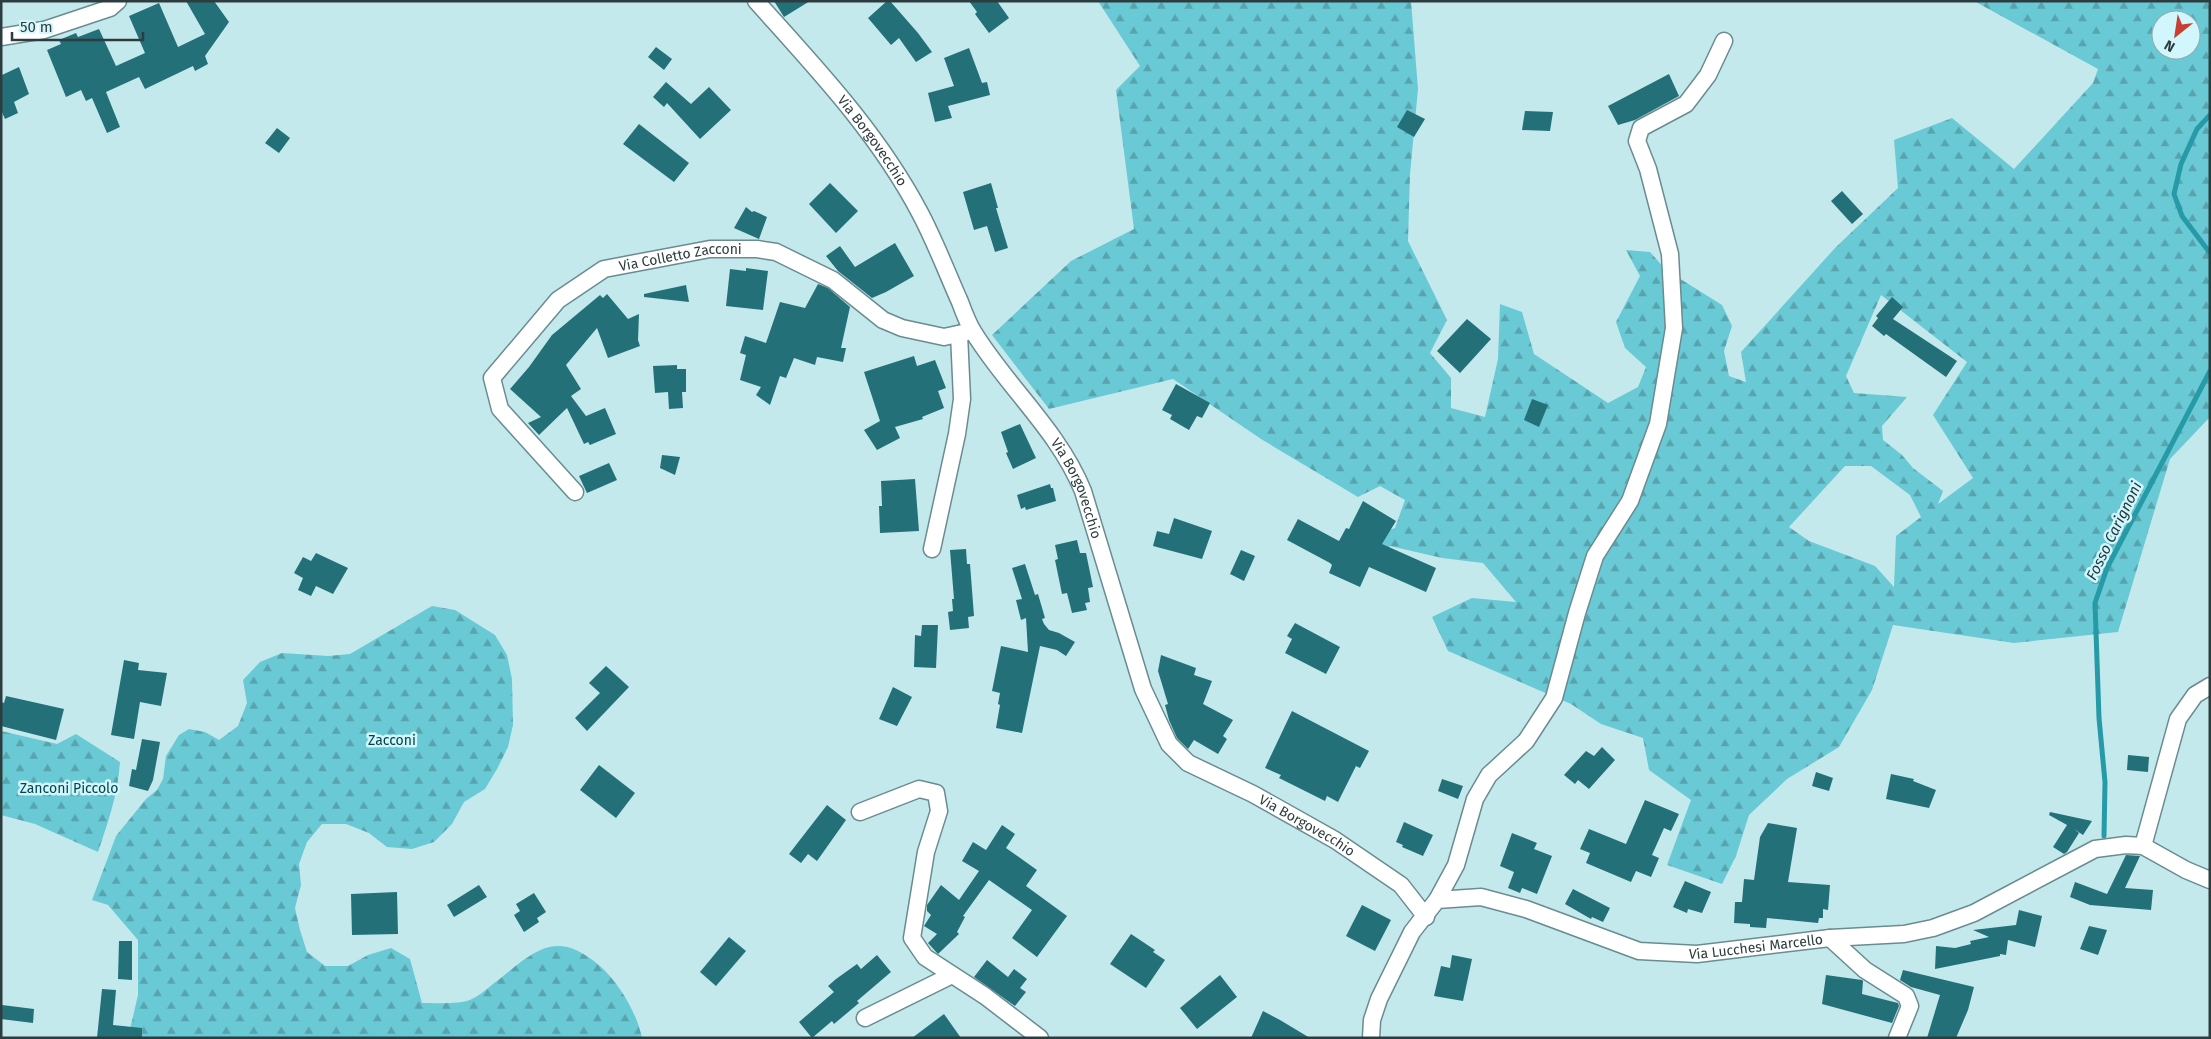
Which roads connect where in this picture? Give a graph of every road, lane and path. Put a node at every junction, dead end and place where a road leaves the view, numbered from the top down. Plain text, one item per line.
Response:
1 (118, 1) edge
2 (756, 1) edge
3 (1, 37) edge
4 (1724, 41) dead end
5 (966, 332) junction
6 (575, 492) dead end
7 (932, 549) dead end
8 (2210, 686) edge
9 (860, 812) dead end
10 (2143, 846) junction
11 (2210, 880) edge
12 (1438, 900) junction
13 (1426, 917) junction
14 (1830, 938) junction
15 (952, 975) junction
16 (865, 1018) dead end
17 (1040, 1038) edge
18 (1371, 1038) edge
19 (1897, 1038) edge

1 - 3 street
2 - 5 street, Via Borgovecchio
4 - 12 street
5 - 6 street, Via Colletto Zacconi
5 - 7 street
5 - 13 street, Via Borgovecchio
8 - 10 street
9 - 15 street
10 - 11 street, Via Lucchesi Marcello
10 - 14 street, Via Lucchesi Marcello
12 - 13 street
12 - 14 street, Via Lucchesi Marcello
13 - 18 street
14 - 19 street
15 - 16 street
15 - 17 street

